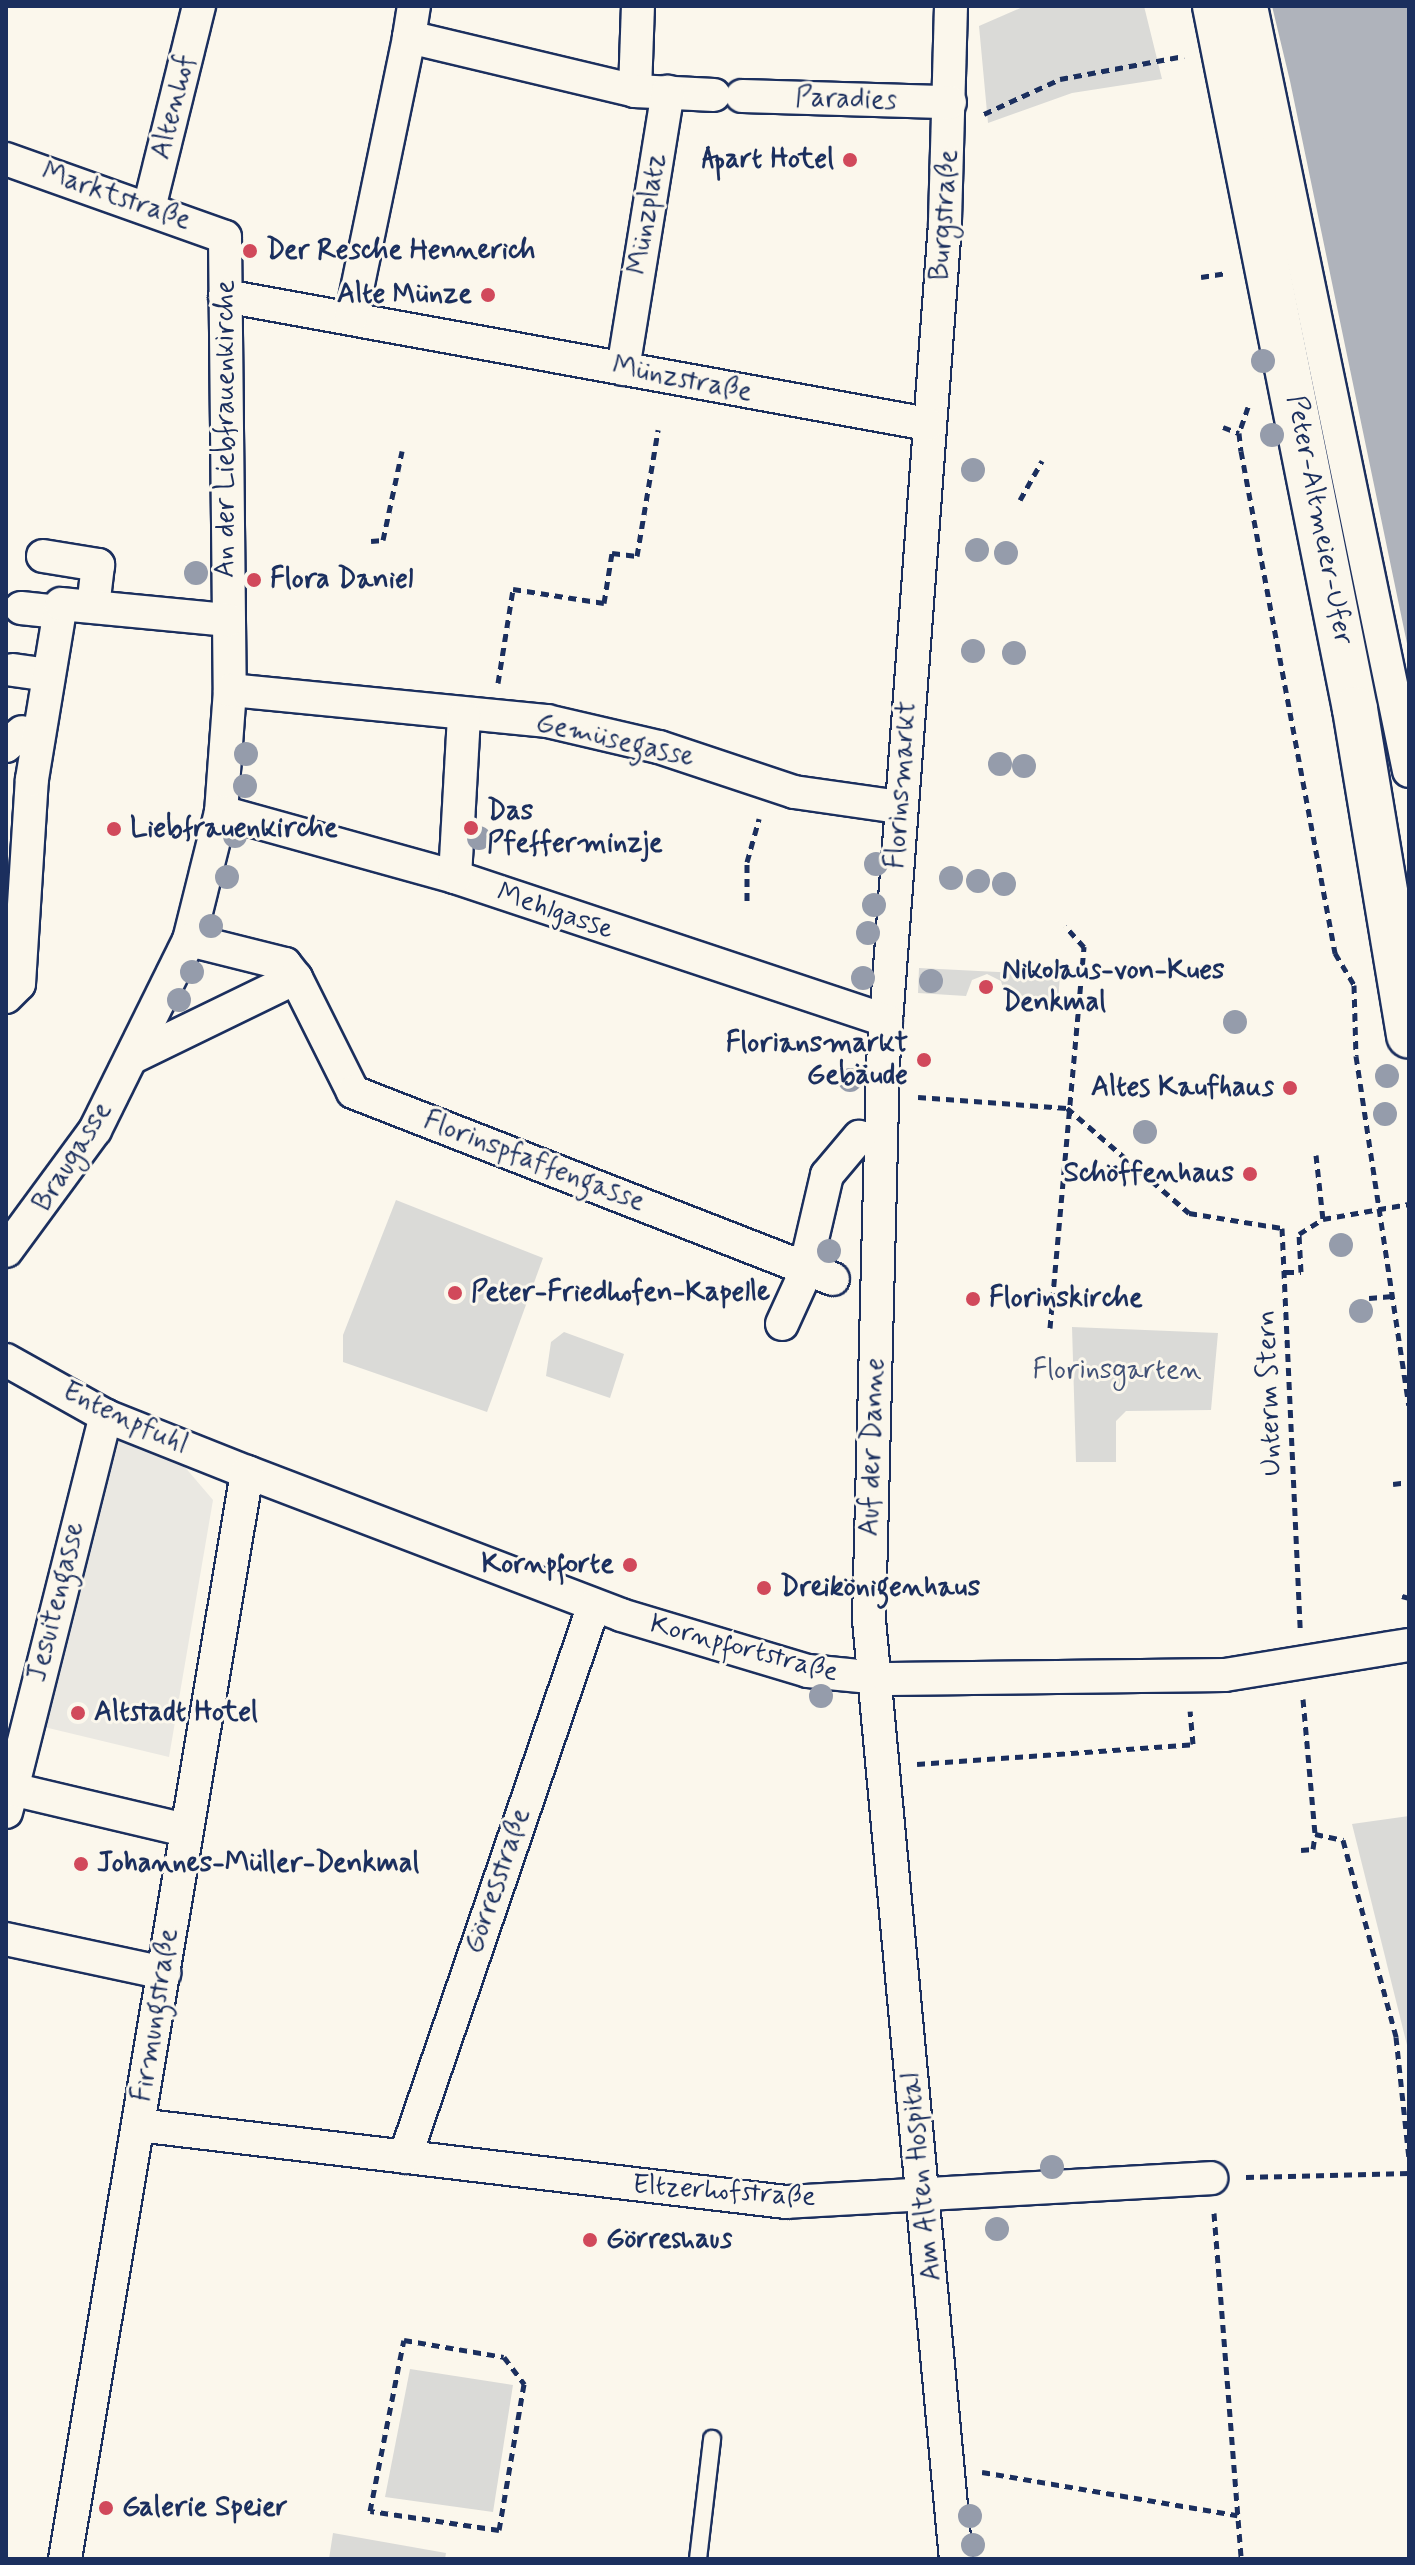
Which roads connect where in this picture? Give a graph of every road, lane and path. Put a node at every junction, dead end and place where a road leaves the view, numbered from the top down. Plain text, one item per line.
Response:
1 (199, 6) edge
2 (414, 6) edge
3 (638, 6) edge
4 (951, 6) edge
5 (1215, 6) edge
6 (1251, 6) edge
7 (409, 37) junction
8 (1172, 58) dead end
9 (635, 91) junction
10 (668, 92) junction
11 (950, 102) junction
12 (983, 114) dead end
13 (6, 159) edge
14 (149, 208) junction
15 (225, 237) joint
16 (1225, 257) dead end
17 (1228, 272) junction
18 (1201, 277) dead end
19 (1230, 288) dead end
20 (225, 296) junction
21 (351, 318) junction
22 (623, 369) junction
23 (1247, 397) dead end
24 (927, 424) junction
25 (1223, 427) dead end
26 (658, 430) dead end
27 (1239, 433) junction
28 (402, 451) dead end
29 (1042, 461) dead end
30 (1020, 500) dead end
31 (371, 541) dead end
32 (93, 607) junction
33 (21, 608) dead end
34 (60, 608) junction
35 (228, 620) junction
36 (13, 670) dead end
37 (230, 690) junction
38 (29, 713) edge
39 (464, 717) junction
40 (496, 718) junction
41 (1409, 771) edge
42 (768, 783) junction
43 (900, 807) junction
44 (221, 812) junction
45 (455, 877) junction
46 (747, 901) dead end
47 (1065, 926) dead end
48 (189, 940) junction
49 (296, 978) junction
50 (6, 997) edge
51 (886, 1020) junction
52 (1409, 1036) edge
53 (133, 1057) junction
54 (882, 1094) junction
55 (1067, 1108) junction
56 (870, 1142) junction
57 (1316, 1155) dead end
58 (1409, 1204) edge
59 (1380, 1209) junction
60 (1323, 1219) junction
61 (6, 1251) edge
62 (1286, 1272) junction
63 (820, 1273) junction
64 (1393, 1296) junction
65 (1369, 1298) dead end
66 (782, 1324) dead end
67 (1050, 1328) dead end
68 (6, 1360) edge
69 (1409, 1405) edge
70 (106, 1416) junction
71 (247, 1472) junction
72 (1409, 1482) edge
73 (1393, 1484) dead end
74 (594, 1605) junction
75 (1300, 1635) dead end
76 (1409, 1645) edge
77 (871, 1679) junction
78 (1303, 1690) dead end
79 (1189, 1700) dead end
80 (904, 1765) dead end
81 (881, 1795) joint
82 (9, 1800) edge
83 (186, 1830) junction
84 (1315, 1834) junction
85 (1301, 1850) dead end
86 (6, 1939) edge
87 (164, 1973) junction
88 (138, 2125) junction
89 (405, 2157) junction
90 (1409, 2158) edge
91 (1409, 2173) edge
92 (1211, 2178) junction
93 (925, 2193) junction
94 (504, 2357) joint
95 (712, 2439) dead end
96 (979, 2471) dead end
97 (1237, 2515) junction
98 (65, 2559) edge
99 (698, 2559) edge
100 (956, 2559) edge
101 (1241, 2559) edge

1 - 14 street, Altenhof
2 - 7 street
3 - 9 street
4 - 11 street, Burgstraße
5 - 52 street, Peter-Altmeier-Ufer
6 - 41 street, Peter-Altmeier-Ufer
7 - 9 street
7 - 21 street
8 - 12 path
9 - 10 street
10 - 11 street, Paradies
10 - 22 street, Münzplatz
11 - 24 street, Burgstraße
13 - 14 street, Marktstraße
14 - 15 street, Marktstraße
15 - 20 street, An der Liebfrauenkirche
16 - 17 path
17 - 18 path
17 - 19 path
20 - 21 street, Münzstraße
20 - 35 street, An der Liebfrauenkirche
21 - 22 street, Münzstraße
22 - 24 street, Münzstraße
23 - 27 path
24 - 43 street, Florinsmarkt
25 - 27 path
26 - 40 path
27 - 59 path
28 - 31 path
29 - 30 path
32 - 34 street
32 - 34 street
32 - 35 street
33 - 34 street
34 - 38 street
35 - 37 street, An der Liebfrauenkirche
36 - 38 street
37 - 39 street, Gemüsegasse
37 - 44 street, An der Liebfrauenkirche
38 - 50 street
39 - 40 street, Gemüsegasse
39 - 45 street
40 - 42 street, Gemüsegasse
42 - 43 street, Gemüsegasse
42 - 46 path
43 - 51 street, Florinsmarkt
44 - 45 street, Mehlgasse
44 - 48 street, An der Liebfrauenkirche
45 - 51 street, Mehlgasse
47 - 55 path
48 - 49 street
48 - 53 street, An der Liebfrauenkirche
49 - 53 street
49 - 63 street, Florinspfaffengasse
51 - 54 street, Florinsmarkt
53 - 61 street, Braugasse
54 - 55 path
54 - 56 street, Florinsmarkt
55 - 62 path, Unterm Stern
55 - 67 path
56 - 63 street
56 - 77 street, Auf der Danne
57 - 60 path
58 - 59 path
59 - 60 path
59 - 64 path
60 - 62 path
62 - 75 path, Unterm Stern
63 - 66 street
64 - 65 path
64 - 69 path
68 - 70 street, Entenpfuhl
70 - 71 street, Entenpfuhl
70 - 82 street, Jesuitengasse
71 - 74 street, Kornpfortstraße
71 - 83 street, Firmungstraße
72 - 73 path
74 - 77 street, Kornpfortstraße
74 - 89 street, Görresstraße
76 - 77 street, Kornpfortstraße
77 - 81 street, Auf der Danne
78 - 84 path
79 - 80 path
81 - 93 street, Am Alten Hospital
82 - 83 street
83 - 87 street, Firmungstraße
84 - 85 path
84 - 90 path
86 - 87 street
87 - 88 street, Firmungstraße
88 - 89 street, Eltzerhofstraße
88 - 98 street, Firmungstraße
89 - 93 street, Eltzerhofstraße
91 - 92 path
92 - 93 street, Eltzerhofstraße
92 - 97 path
93 - 100 street, Am Alten Hospital
94 - 94 path
95 - 99 lane
96 - 97 path
97 - 101 path

